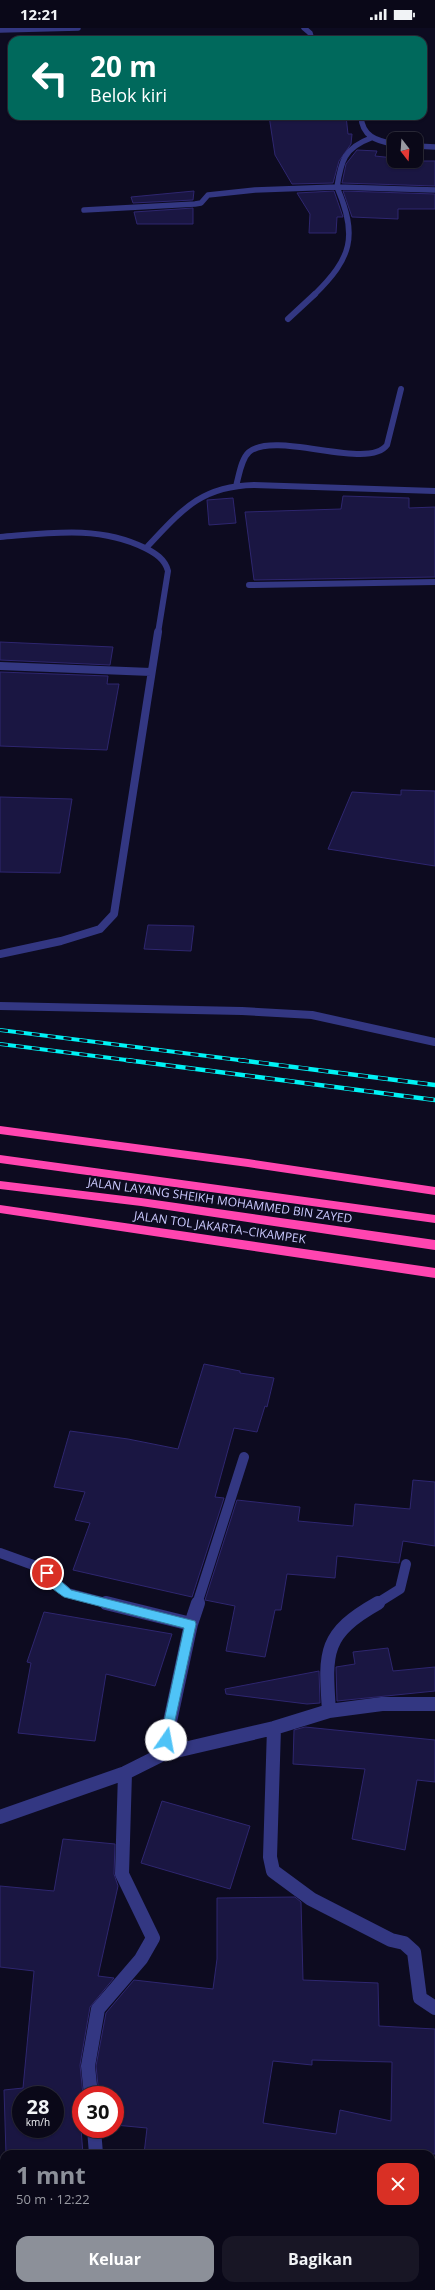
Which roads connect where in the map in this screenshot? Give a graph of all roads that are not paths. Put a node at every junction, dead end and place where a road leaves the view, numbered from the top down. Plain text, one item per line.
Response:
1 (78, 28) edge
2 (304, 28) edge
3 (0, 30) edge
4 (311, 36) edge
5 (362, 120) edge
6 (371, 138) junction
7 (387, 142) edge
8 (423, 146) edge
9 (435, 147) edge
10 (337, 187) junction
11 (435, 190) edge
12 (84, 210) dead end
13 (288, 319) dead end
14 (401, 389) dead end
15 (236, 486) junction
16 (435, 491) edge
17 (0, 536) edge
18 (146, 548) junction
19 (435, 582) edge
20 (249, 585) dead end
21 (0, 666) edge
22 (151, 672) junction
23 (0, 954) edge
24 (0, 1006) edge
25 (435, 1042) edge
26 (0, 1130) edge
27 (0, 1159) edge
28 (0, 1185) edge
29 (435, 1191) edge
30 (0, 1208) edge
31 (435, 1219) edge
32 (435, 1246) edge
33 (435, 1273) edge
34 (244, 1457) dead end
35 (0, 1553) edge
36 (406, 1564) dead end
37 (191, 1624) junction
38 (435, 1704) edge
39 (329, 1711) junction
40 (274, 1728) junction
41 (162, 1754) junction
42 (125, 1773) junction
43 (0, 1817) edge
44 (435, 2008) edge
45 (90, 2086) edge
46 (95, 2138) edge
47 (96, 2150) edge

1 - 3 street
2 - 4 street
5 - 6 street
6 - 7 street
6 - 10 street
8 - 9 street
10 - 11 street
10 - 12 street
10 - 13 street
14 - 15 street
15 - 16 street
15 - 18 street
17 - 18 street
18 - 22 street
19 - 20 street
21 - 22 street
22 - 23 street
24 - 25 street
26 - 29 highway
27 - 31 highway, JALAN LAYANG SHEIKH MOHAMMED BIN ZAYED
28 - 32 highway, JALAN LAYANG SHEIKH MOHAMMED BIN ZAYED
30 - 33 highway, JALAN TOL JAKARTA–CIKAMPEK
34 - 37 street
35 - 37 street
36 - 39 street
37 - 41 street
38 - 39 street
39 - 40 street
40 - 41 street
40 - 44 street
41 - 42 street
42 - 43 street
42 - 45 street
46 - 47 street

